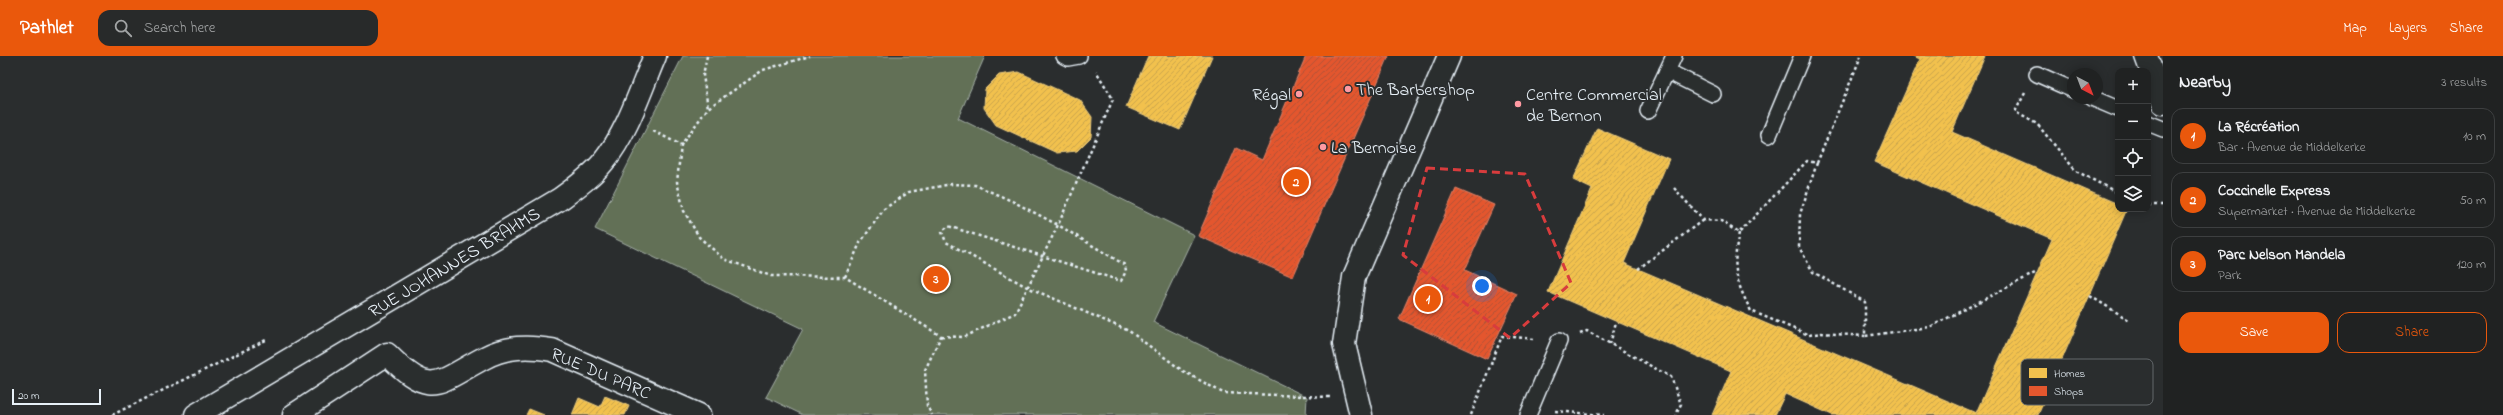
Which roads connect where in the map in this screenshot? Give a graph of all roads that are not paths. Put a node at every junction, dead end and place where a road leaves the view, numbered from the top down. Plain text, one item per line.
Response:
1 (655, 56) edge
2 (1064, 56) edge
3 (1079, 56) edge
4 (1449, 56) edge
5 (1674, 56) edge
6 (1802, 56) edge
7 (2146, 56) edge
8 (1667, 71) junction
9 (2037, 74) road end
10 (2067, 87) edge
11 (1713, 94) dead end
12 (2103, 103) edge
13 (2163, 103) edge
14 (2115, 109) edge
15 (1648, 111) dead end
16 (2151, 124) edge
17 (2163, 129) edge
18 (1769, 135) dead end
19 (1559, 341) dead end
20 (1359, 407) edge
21 (1529, 412) edge
22 (196, 415) edge
23 (294, 415) edge
24 (700, 415) edge

1 - 22 street, RUE JOHANNES BRAHMS
2 - 3 lane
4 - 20 street
5 - 8 lane
6 - 18 lane
7 - 13 street
8 - 11 lane
8 - 15 lane
9 - 10 lane
12 - 14 lane
16 - 17 lane
19 - 21 lane
23 - 24 street, RUE DU PARC

